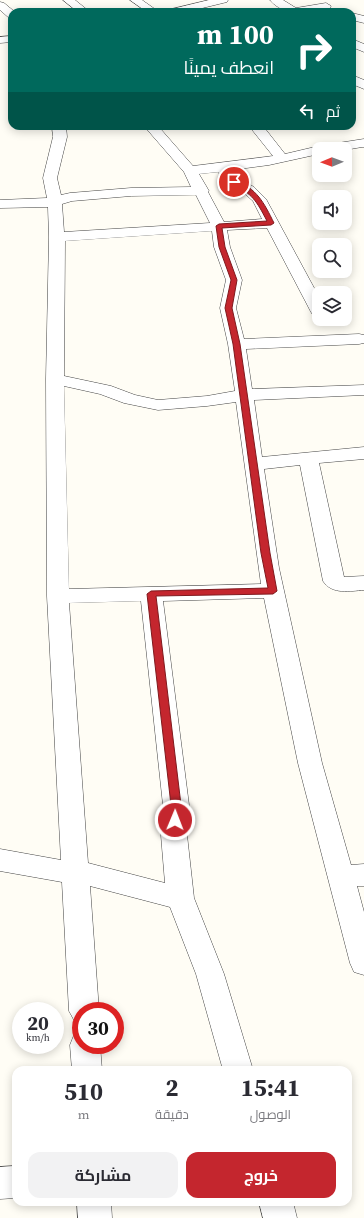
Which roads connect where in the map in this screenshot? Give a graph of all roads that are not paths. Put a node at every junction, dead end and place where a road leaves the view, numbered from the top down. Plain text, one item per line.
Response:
1 (68, 0) edge
2 (135, 0) edge
3 (275, 0) edge
4 (315, 0) edge
5 (218, 3) edge
6 (0, 5) edge
7 (79, 8) edge
8 (148, 8) edge
9 (192, 8) edge
10 (288, 8) edge
11 (330, 8) edge
12 (8, 12) edge
13 (59, 130) edge
14 (154, 130) edge
15 (259, 130) edge
16 (363, 141) edge
17 (352, 143) edge
18 (312, 151) edge
19 (281, 158) junction
20 (222, 167) junction
21 (190, 171) junction
22 (202, 191) junction
23 (55, 202) junction
24 (0, 204) edge
25 (271, 223) junction
26 (219, 226) junction
27 (57, 237) junction
28 (312, 292) edge
29 (339, 326) edge
30 (362, 339) edge
31 (237, 344) junction
32 (55, 379) junction
33 (364, 390) edge
34 (243, 395) junction
35 (364, 453) edge
36 (308, 459) junction
37 (253, 464) junction
38 (364, 583) edge
39 (273, 591) junction
40 (151, 594) junction
41 (58, 596) junction
42 (0, 860) edge
43 (76, 873) junction
44 (352, 875) edge
45 (180, 898) junction
46 (364, 963) edge
47 (83, 1002) edge
48 (86, 1054) edge
49 (87, 1066) edge
50 (237, 1066) edge
51 (12, 1182) edge
52 (0, 1183) edge
53 (94, 1206) edge
54 (277, 1206) edge
55 (95, 1218) edge
56 (280, 1218) edge

1 - 7 street
2 - 8 street
3 - 10 street
4 - 11 street
5 - 9 street
6 - 12 street
13 - 23 street
14 - 21 street
15 - 19 street
16 - 17 street
18 - 19 street
19 - 20 street
20 - 21 street
20 - 25 street
21 - 22 street
22 - 23 street
22 - 26 street
23 - 24 street
23 - 27 street
25 - 26 street
25 - 28 street
26 - 27 street
26 - 31 street
27 - 32 street
29 - 30 street
30 - 31 street
31 - 34 street
32 - 34 street
32 - 41 street
33 - 34 street
34 - 37 street
35 - 36 street
36 - 37 street
36 - 38 street
37 - 39 street
39 - 40 street
39 - 44 street
40 - 41 street
40 - 45 street
41 - 43 street
42 - 43 street
43 - 45 street
43 - 47 street
44 - 46 street
45 - 50 street
48 - 49 street
51 - 52 street
53 - 55 street
54 - 56 street

